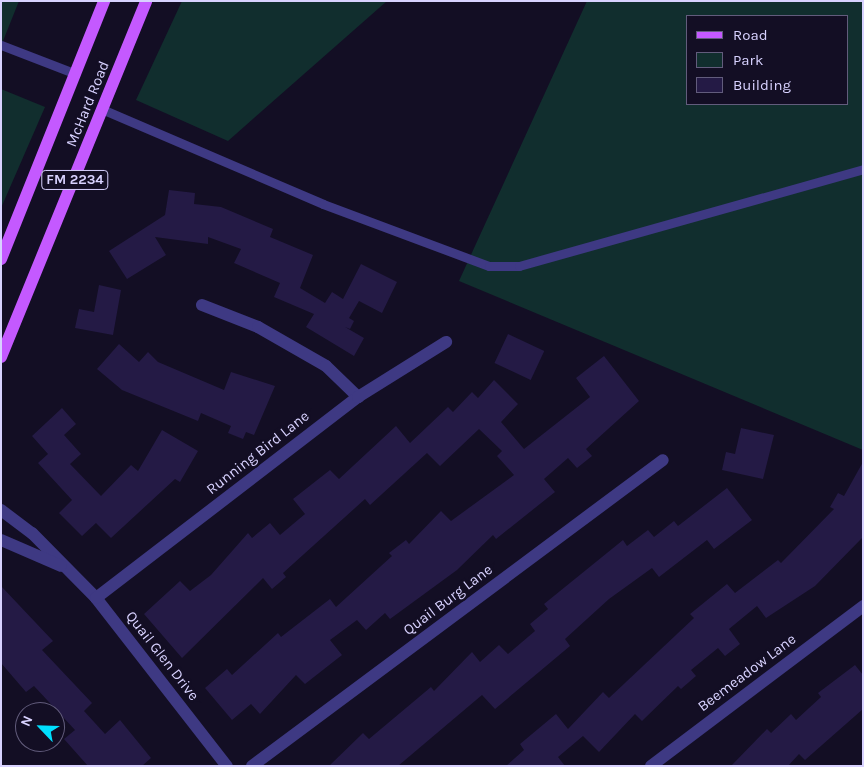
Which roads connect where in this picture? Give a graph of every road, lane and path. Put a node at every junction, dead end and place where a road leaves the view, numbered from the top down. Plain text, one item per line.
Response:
1 (104, 1) edge
2 (146, 1) edge
3 (1, 45) edge
4 (76, 74) junction
5 (104, 110) junction
6 (863, 169) edge
7 (1, 259) edge
8 (202, 305) dead end
9 (446, 342) dead end
10 (1, 357) edge
11 (358, 397) junction
12 (663, 460) dead end
13 (1, 510) edge
14 (1, 540) edge
15 (68, 570) junction
16 (96, 598) junction
17 (863, 606) edge
18 (227, 766) edge
19 (252, 766) edge
20 (651, 766) edge

1 - 4 main road, McHard Road / FM 2234
2 - 5 main road, McHard Road / FM 2234
3 - 4 lane
4 - 7 main road, McHard Road / FM 2234
5 - 6 lane
5 - 10 main road, McHard Road / FM 2234
8 - 11 street
9 - 11 street, Running Bird Lane
11 - 16 street, Running Bird Lane
12 - 19 street, Quail Burg Lane
13 - 15 street, Quail Glen Drive
14 - 15 street, Quail Glen Drive
15 - 16 street, Quail Glen Drive
16 - 18 street, Quail Glen Drive
17 - 20 street, Beemeadow Lane

